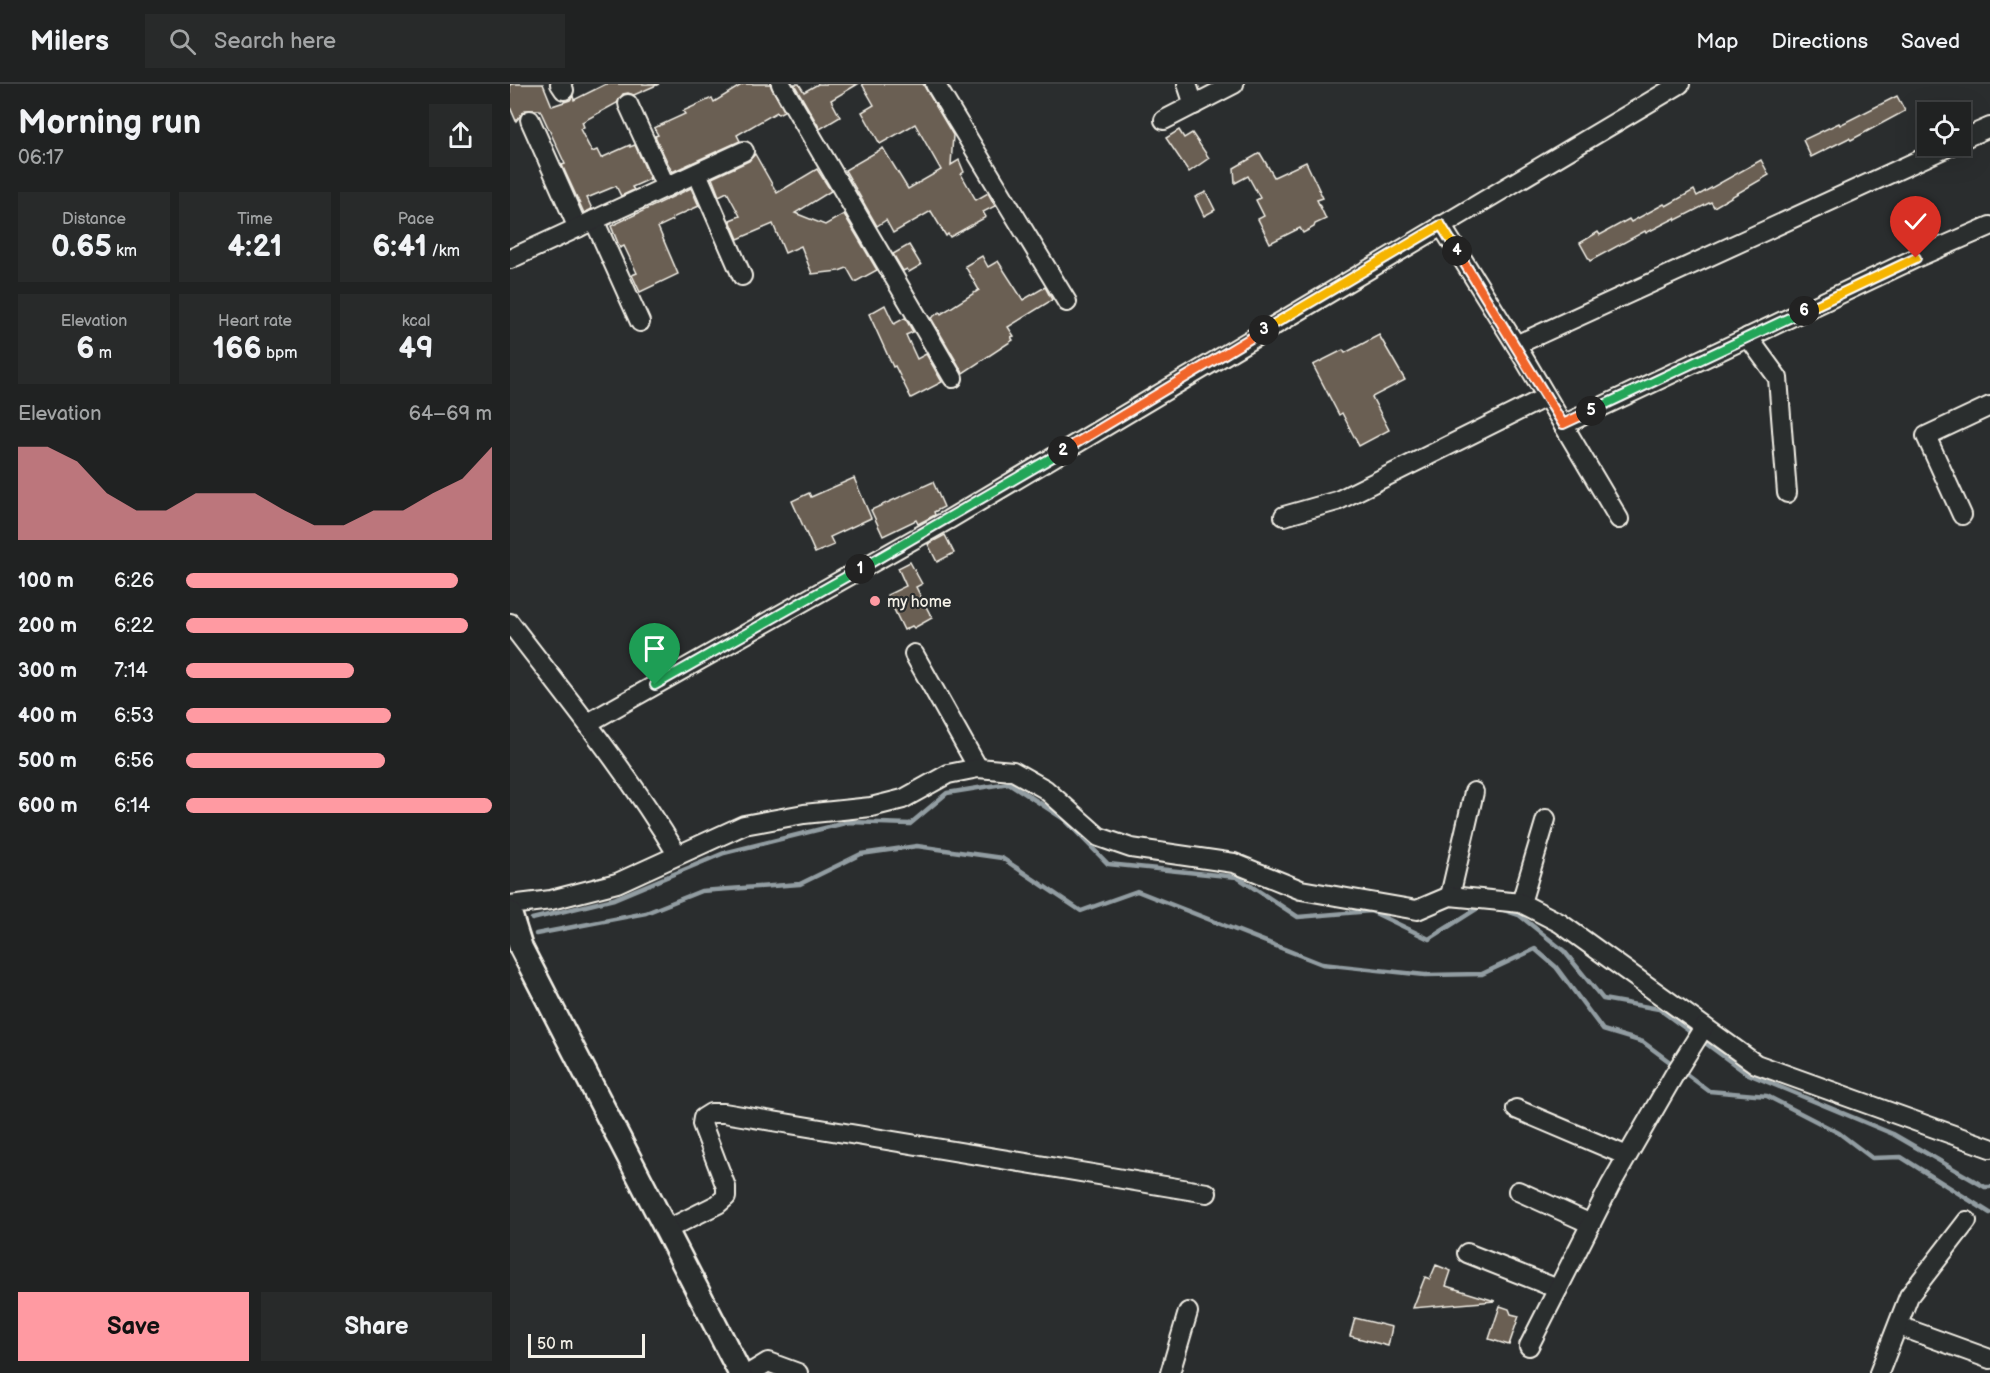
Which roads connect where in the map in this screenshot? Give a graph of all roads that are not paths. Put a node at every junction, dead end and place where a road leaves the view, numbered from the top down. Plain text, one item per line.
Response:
1 (781, 84) edge
2 (935, 84) edge
3 (1187, 84) edge
4 (1234, 84) edge
5 (1680, 84) edge
6 (628, 105) dead end
7 (1194, 105) junction
8 (530, 120) dead end
9 (1164, 120) dead end
10 (1990, 127) edge
11 (1971, 136) edge
12 (744, 151) dead end
13 (1928, 156) edge
14 (697, 173) junction
15 (666, 187) junction
16 (586, 224) junction
17 (1441, 225) junction
18 (1990, 226) edge
19 (510, 259) edge
20 (742, 276) dead end
21 (1067, 302) dead end
22 (640, 322) dead end
23 (1748, 337) junction
24 (1516, 345) junction
25 (953, 378) dead end
26 (1546, 397) junction
27 (1990, 406) edge
28 (1563, 424) junction
29 (1787, 493) dead end
30 (1962, 515) dead end
31 (1284, 516) dead end
32 (1619, 519) dead end
33 (510, 623) edge
34 (914, 654) dead end
35 (588, 723) junction
36 (978, 768) junction
37 (1474, 792) dead end
38 (1546, 819) dead end
39 (677, 854) junction
40 (1450, 896) junction
41 (1521, 903) junction
42 (510, 905) edge
43 (510, 913) edge
44 (515, 946) edge
45 (1704, 1027) junction
46 (1516, 1109) dead end
47 (1990, 1148) edge
48 (1627, 1156) junction
49 (1518, 1191) dead end
50 (1207, 1193) dead end
51 (1967, 1221) dead end
52 (1591, 1224) junction
53 (666, 1230) junction
54 (1467, 1253) dead end
55 (1558, 1289) junction
56 (1188, 1312) dead end
57 (1899, 1326) junction
58 (1529, 1346) dead end
59 (1990, 1359) edge
60 (740, 1373) edge
61 (750, 1373) edge
62 (798, 1373) edge
63 (1170, 1373) edge
64 (1879, 1373) edge

1 - 25 street
2 - 21 street
3 - 7 street
4 - 7 street
5 - 17 street
6 - 15 street
7 - 9 street
8 - 16 street
10 - 11 street
12 - 14 street
13 - 24 street
14 - 15 street
14 - 20 street
15 - 16 street
16 - 19 street
16 - 22 street
17 - 24 street
17 - 35 street
18 - 23 street
23 - 28 street
23 - 29 street
24 - 26 street
26 - 28 street
26 - 31 street
27 - 30 street
28 - 32 street
33 - 35 street
34 - 36 street
35 - 39 street
36 - 39 street
36 - 40 street
37 - 40 street
38 - 41 street
39 - 42 street
40 - 41 street
41 - 45 street
43 - 44 street
44 - 53 street
45 - 47 street
45 - 48 street
46 - 48 street
48 - 52 street
49 - 52 street
50 - 53 street
51 - 57 street
52 - 55 street
53 - 60 street
54 - 55 street
55 - 58 street
56 - 63 street
57 - 59 street
57 - 64 street
61 - 62 street

